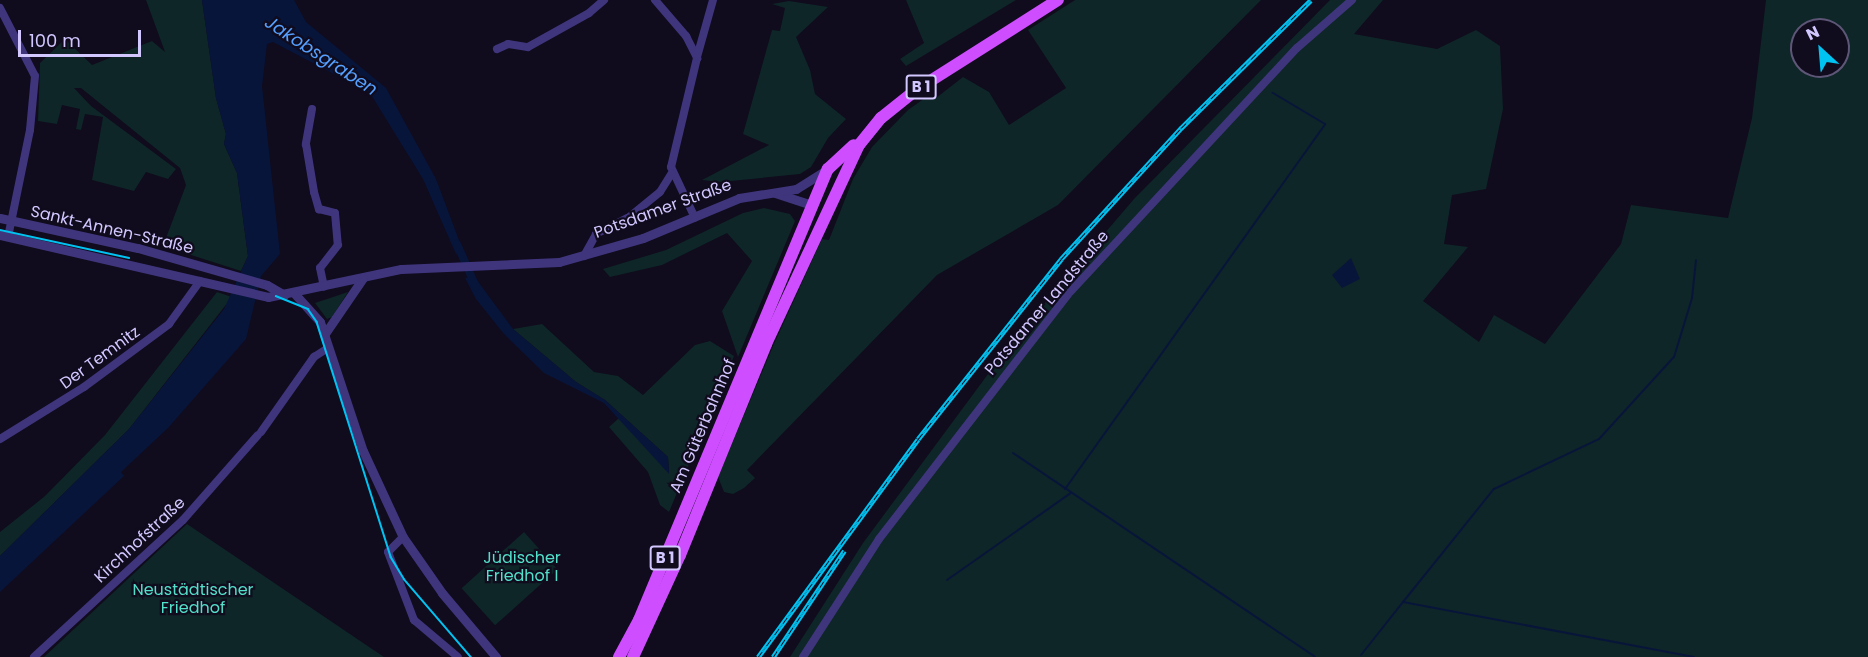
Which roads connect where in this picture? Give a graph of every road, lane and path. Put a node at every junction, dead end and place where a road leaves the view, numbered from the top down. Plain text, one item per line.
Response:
1 (604, 0) edge
2 (655, 0) edge
3 (713, 0) edge
4 (1058, 0) edge
5 (1352, 0) edge
6 (0, 8) edge
7 (497, 49) dead end
8 (697, 58) junction
9 (312, 109) dead end
10 (868, 132) junction
11 (828, 169) junction
12 (672, 173) junction
13 (772, 192) junction
14 (813, 206) junction
15 (828, 211) junction
16 (0, 218) edge
17 (696, 218) junction
18 (12, 221) junction
19 (4, 236) edge
20 (584, 256) junction
21 (363, 278) junction
22 (200, 281) junction
23 (324, 287) junction
24 (289, 294) junction
25 (324, 335) junction
26 (328, 348) junction
27 (0, 439) edge
28 (697, 497) junction
29 (403, 537) junction
30 (34, 657) edge
31 (458, 657) edge
32 (496, 657) edge
33 (619, 657) edge
34 (633, 657) edge
35 (803, 657) edge

1 - 7 street
2 - 8 street
3 - 8 street
4 - 10 main road, B 1
5 - 35 street, Potsdamer Landstraße
6 - 18 street
8 - 12 street
9 - 23 street
10 - 11 main road, B 1
10 - 15 main road, B 1
11 - 13 street
11 - 14 main road, B 1
12 - 17 street
12 - 20 street
13 - 14 street, Potsdamer Straße
13 - 17 street, Potsdamer Straße
14 - 15 main road
14 - 28 main road, Am Güterbahnhof / B 1
15 - 28 main road, Am Güterbahnhof
16 - 18 street, Sankt-Annen-Straße
17 - 20 street, Potsdamer Straße
18 - 19 street
18 - 24 street, Sankt-Annen-Straße
19 - 22 street, Sankt-Annen-Straße
20 - 21 street, Potsdamer Straße
21 - 23 street, Potsdamer Straße
21 - 25 street
22 - 24 street, Sankt-Annen-Straße
22 - 27 street, Der Temnitz
23 - 24 street, Potsdamer Straße
24 - 25 street
25 - 26 street
26 - 29 street
26 - 30 street, Kirchhofstraße
28 - 33 main road, Am Güterbahnhof / B 1
28 - 34 main road, Am Güterbahnhof
29 - 31 street
29 - 32 street

